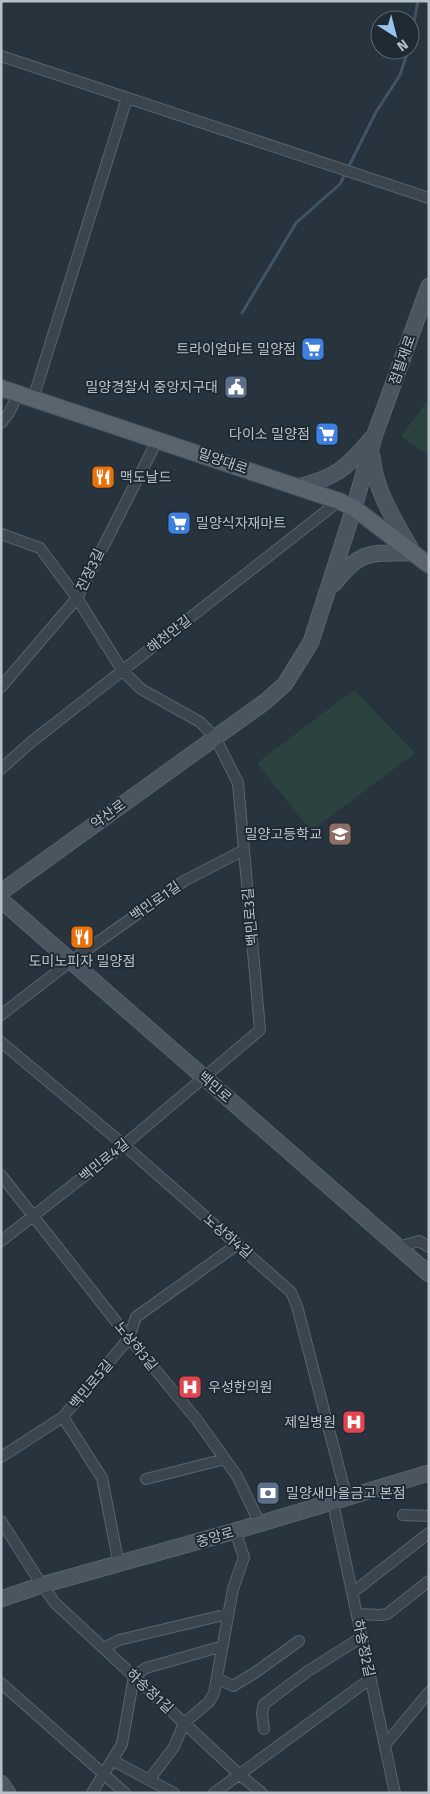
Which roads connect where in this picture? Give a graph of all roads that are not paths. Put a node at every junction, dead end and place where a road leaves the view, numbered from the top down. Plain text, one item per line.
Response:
1 (1, 56) edge
2 (127, 98) junction
3 (429, 198) edge
4 (429, 286) edge
5 (1, 388) edge
6 (25, 396) junction
7 (1, 423) edge
8 (375, 434) junction
9 (158, 439) junction
10 (371, 449) junction
11 (298, 487) junction
12 (339, 501) junction
13 (354, 508) junction
14 (1, 534) edge
15 (413, 553) junction
16 (429, 565) edge
17 (326, 596) junction
18 (76, 598) junction
19 (122, 670) junction
20 (1, 687) edge
21 (215, 737) junction
22 (1, 770) edge
23 (244, 850) junction
24 (1, 892) edge
25 (1, 900) edge
26 (71, 960) junction
27 (1, 1015) edge
28 (1, 1042) edge
29 (205, 1078) junction
30 (124, 1145) junction
31 (1, 1175) edge
32 (34, 1216) junction
33 (1, 1241) edge
34 (238, 1244) junction
35 (429, 1246) edge
36 (398, 1247) junction
37 (429, 1274) edge
38 (129, 1338) junction
39 (63, 1417) junction
40 (1, 1457) edge
41 (225, 1459) junction
42 (429, 1473) edge
43 (146, 1479) dead end
44 (340, 1501) junction
45 (403, 1515) dead end
46 (429, 1516) edge
47 (1, 1521) edge
48 (260, 1524) junction
49 (235, 1531) junction
50 (429, 1533) edge
51 (119, 1565) junction
52 (429, 1581) edge
53 (42, 1586) junction
54 (352, 1593) junction
55 (1, 1599) edge
56 (228, 1614) junction
57 (357, 1614) junction
58 (362, 1637) junction
59 (299, 1641) dead end
60 (222, 1646) junction
61 (104, 1648) junction
62 (134, 1676) junction
63 (217, 1678) junction
64 (370, 1678) junction
65 (1, 1683) edge
66 (429, 1692) edge
67 (184, 1723) junction
68 (264, 1729) dead end
69 (384, 1745) junction
70 (112, 1760) junction
71 (104, 1774) junction
72 (240, 1775) junction
73 (149, 1780) junction
74 (1, 1783) edge
75 (8, 1793) edge
76 (92, 1793) edge
77 (126, 1793) edge
78 (174, 1793) edge
79 (214, 1793) edge
80 (262, 1793) edge
81 (395, 1793) edge

1 - 2 street
2 - 3 street
2 - 6 street
4 - 8 street, 점필재로
5 - 6 main road, 밀양대로
6 - 7 street
6 - 9 main road, 밀양대로
8 - 10 street, 점필재로
8 - 11 street, 점필재로
9 - 11 main road, 밀양대로
9 - 18 street, 진장3길
10 - 13 street, 점필재로
10 - 15 street, 점필재로
11 - 12 main road, 밀양대로
12 - 13 main road, 밀양대로
12 - 19 street, 해천안길
13 - 15 main road, 밀양대로
13 - 17 street, 약산로
14 - 18 street
15 - 16 main road, 밀양대로
15 - 17 street, 약산로
17 - 21 street, 약산로
18 - 19 street
18 - 20 street, 진장3길
19 - 21 street
19 - 22 street, 해천안길
21 - 23 street, 백민로3길
21 - 24 street, 약산로
23 - 26 street, 백민로1길
23 - 29 street, 백민로3길
25 - 26 street, 백민로
26 - 27 street, 백민로1길
26 - 29 street, 백민로
28 - 30 street, 노상하4길
29 - 30 street, 백민로4길
29 - 36 street, 백민로
30 - 32 street, 백민로4길
30 - 34 street, 노상하4길
31 - 32 street, 노상하3길
32 - 33 street, 백민로4길
32 - 38 street, 노상하3길
34 - 38 street, 백민로5길
34 - 44 street, 노상하4길
35 - 36 street
36 - 37 street, 백민로
38 - 39 street, 백민로5길
38 - 41 street, 노상하3길
39 - 40 street, 백민로5길
39 - 51 street
41 - 43 street
41 - 48 street, 노상하3길
42 - 44 street, 중앙로
44 - 48 street, 중앙로
44 - 54 street, 하송정2길
45 - 46 street
47 - 53 street, 하송정1길
48 - 49 street, 중앙로
49 - 51 street, 중앙로
49 - 56 street
50 - 54 street
51 - 53 street, 중앙로
52 - 57 street
53 - 55 street, 중앙로
53 - 61 street, 하송정1길
54 - 57 street, 하송정2길
56 - 60 street
56 - 61 street
57 - 58 street, 하송정2길
58 - 64 street, 하송정2길
58 - 68 street
59 - 63 street
60 - 62 street
60 - 63 street
61 - 62 street, 하송정1길
62 - 67 street, 하송정1길
62 - 70 street
63 - 67 street
64 - 69 street, 하송정2길
64 - 72 street
65 - 71 street
66 - 69 street
67 - 72 street, 하송정1길
67 - 73 street
69 - 81 street, 하송정2길
70 - 71 street
70 - 73 street
71 - 76 street
71 - 77 street
72 - 79 street
72 - 80 street, 하송정1길
73 - 78 street
74 - 75 street

